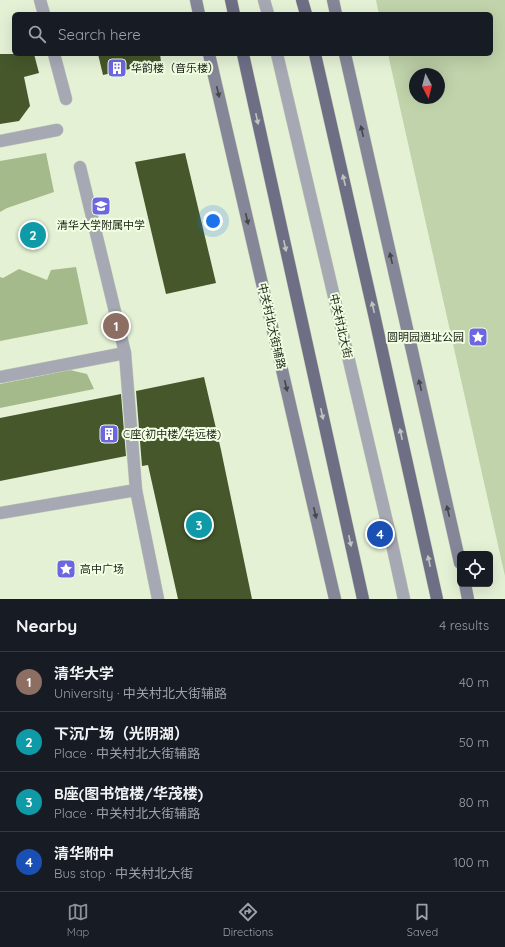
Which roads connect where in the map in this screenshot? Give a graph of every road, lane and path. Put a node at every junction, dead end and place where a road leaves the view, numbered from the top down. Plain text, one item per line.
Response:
1 (40, 0) edge
2 (196, 0) edge
3 (231, 0) edge
4 (264, 0) edge
5 (302, 0) edge
6 (333, 0) edge
7 (43, 12) edge
8 (199, 12) edge
9 (234, 12) edge
10 (267, 12) edge
11 (305, 12) edge
12 (336, 12) edge
13 (55, 56) edge
14 (209, 56) edge
15 (243, 56) edge
16 (277, 56) edge
17 (315, 56) edge
18 (345, 56) edge
19 (66, 99) dead end
20 (57, 130) dead end
21 (0, 141) edge
22 (80, 167) dead end
23 (125, 353) junction
24 (0, 376) edge
25 (136, 490) junction
26 (0, 513) edge
27 (457, 551) edge
28 (466, 587) edge
29 (158, 599) edge
30 (335, 599) edge
31 (363, 599) edge
32 (404, 599) edge
33 (437, 599) edge
34 (468, 599) edge

1 - 7 lane
2 - 8 street
3 - 9 main road
4 - 10 lane
5 - 11 main road
6 - 12 street
13 - 19 lane
14 -> 30 street, 中关村北大街辅路
15 -> 31 main road
16 - 32 lane, 中关村北大街
33 -> 17 main road
27 -> 18 street
20 - 21 lane
22 - 23 lane
23 - 24 lane
23 - 25 lane
25 - 26 lane
25 - 29 lane
28 - 34 street

